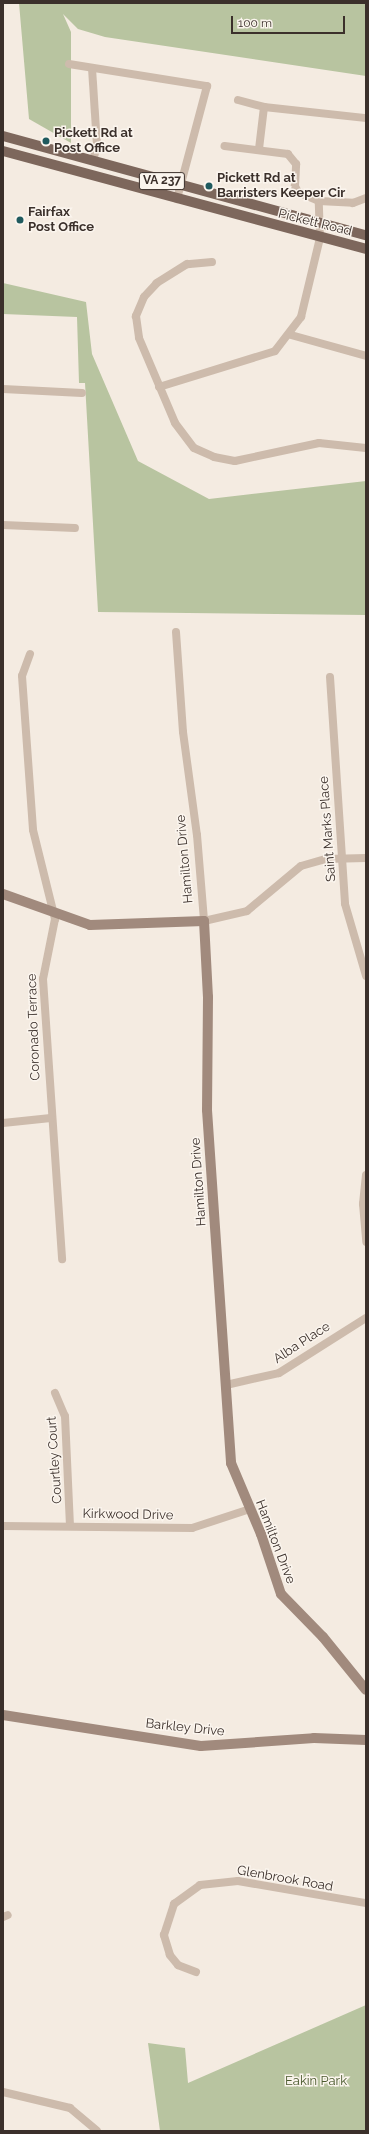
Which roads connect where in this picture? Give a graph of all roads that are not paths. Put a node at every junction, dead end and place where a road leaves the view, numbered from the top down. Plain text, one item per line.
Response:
1 (69, 64) dead end
2 (92, 68) junction
3 (238, 100) dead end
4 (264, 107) junction
5 (366, 118) edge
6 (3, 136) edge
7 (225, 146) dead end
8 (259, 149) junction
9 (3, 151) edge
10 (93, 161) junction
11 (180, 186) junction
12 (366, 198) edge
13 (176, 199) junction
14 (319, 201) junction
15 (321, 223) junction
16 (366, 235) edge
17 (320, 238) junction
18 (366, 249) edge
19 (212, 262) dead end
20 (291, 335) junction
21 (366, 356) edge
22 (159, 387) junction
23 (3, 389) edge
24 (82, 393) dead end
25 (366, 448) edge
26 (3, 525) edge
27 (75, 528) dead end
28 (176, 632) dead end
29 (30, 654) dead end
30 (330, 677) dead end
31 (366, 858) edge
32 (342, 859) junction
33 (3, 894) edge
34 (54, 915) junction
35 (204, 921) junction
36 (366, 976) edge
37 (51, 1118) junction
38 (3, 1123) edge
39 (366, 1175) edge
40 (366, 1242) edge
41 (62, 1259) dead end
42 (366, 1318) edge
43 (226, 1385) junction
44 (55, 1393) dead end
45 (250, 1509) junction
46 (3, 1526) edge
47 (70, 1526) junction
48 (366, 1690) edge
49 (3, 1715) edge
50 (366, 1740) edge
51 (366, 1903) edge
52 (196, 1972) dead end
53 (3, 2092) edge
54 (97, 2131) edge

1 - 2 street
2 - 10 street
2 - 11 street
3 - 4 street
4 - 5 street
4 - 8 street
6 - 10 main road, Pickett Road / VA 237
7 - 8 street
8 - 14 street
9 - 13 main road, Pickett Road / VA 237
10 - 11 main road, Pickett Road / VA 237
11 - 13 street
11 - 15 main road, Pickett Road / VA 237
12 - 14 street
13 - 17 main road, Pickett Road / VA 237
14 - 15 street
15 - 16 main road, Pickett Road / VA 237
15 - 17 street
17 - 18 main road, Pickett Road / VA 237
17 - 20 street
19 - 22 street
20 - 21 street
20 - 22 street
22 - 25 street
23 - 24 street
26 - 27 street
28 - 35 street, Hamilton Drive
29 - 34 street, Coronado Terrace
30 - 32 street, Saint Marks Place
31 - 32 street
32 - 35 street
32 - 36 street, Saint Marks Place
33 - 34 street
34 - 35 street
34 - 37 street, Coronado Terrace
35 - 43 street, Hamilton Drive
37 - 38 street
37 - 41 street, Coronado Terrace
39 - 40 street
42 - 43 street, Alba Place
43 - 45 street, Hamilton Drive
44 - 47 street, Courtley Court
45 - 47 street, Kirkwood Drive
45 - 48 street, Hamilton Drive
46 - 47 street, Kirkwood Drive
49 - 50 street, Barkley Drive
51 - 52 street, Glenbrook Road
53 - 54 street

